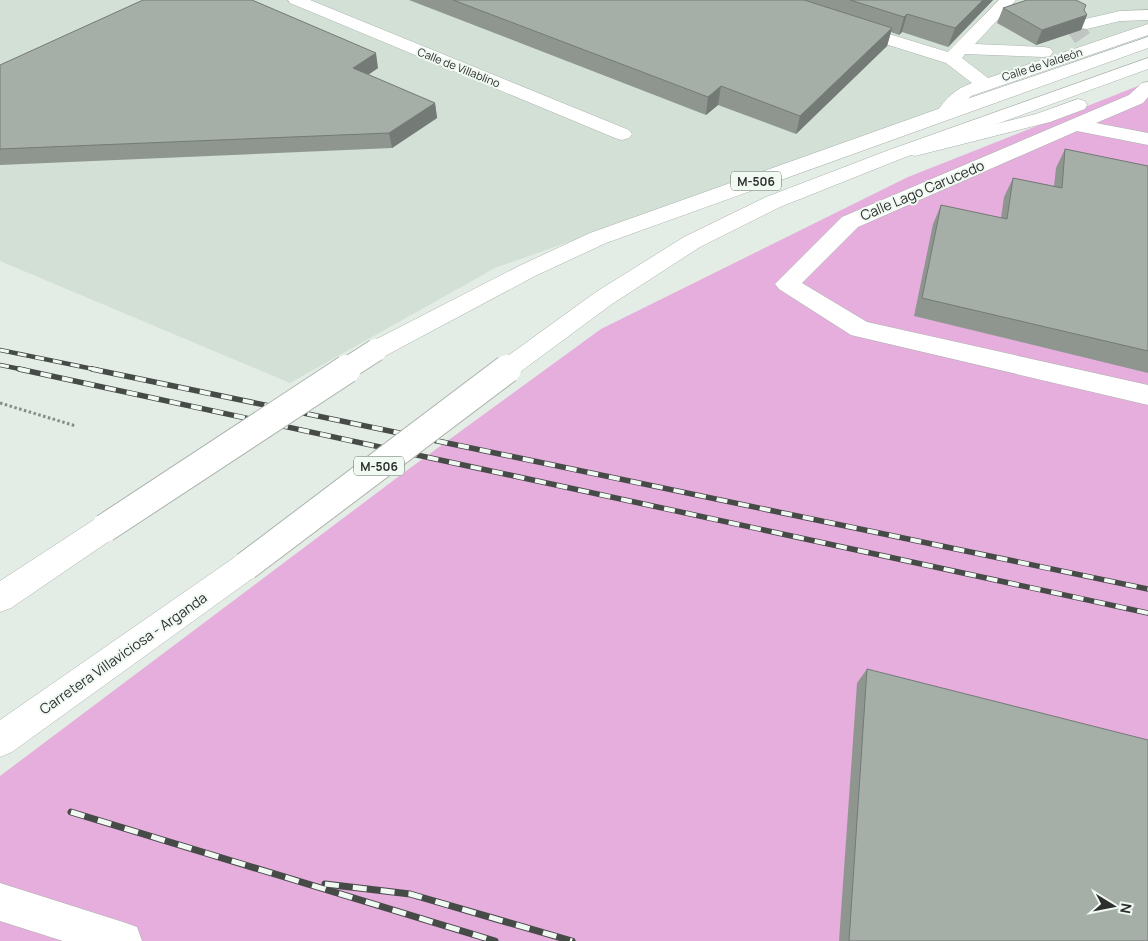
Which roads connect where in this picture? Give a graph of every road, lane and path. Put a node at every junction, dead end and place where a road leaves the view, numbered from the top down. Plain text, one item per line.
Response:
1 (296, 0) edge
2 (1008, 0) edge
3 (1148, 15) edge
4 (840, 24) edge
5 (1087, 24) tunnel mouth
6 (1148, 29) edge
7 (1064, 40) tunnel mouth
8 (1148, 42) edge
9 (1044, 52) junction
10 (957, 54) junction
11 (1148, 63) edge
12 (979, 79) junction
13 (1148, 80) edge
14 (1148, 87) edge
15 (945, 113) junction
16 (1074, 125) junction
17 (622, 134) dead end
18 (1148, 139) edge
19 (896, 154) junction
20 (1148, 395) edge
21 (0, 403) edge
22 (76, 426) dead end
23 (0, 598) edge
24 (0, 740) edge
25 (0, 902) edge
26 (123, 941) edge

1 - 17 main road, Calle de Villablino
2 - 10 main road
3 - 5 main road
4 - 10 main road
6 - 12 main road, Calle de Valdeón
7 - 9 main road, Calle de Valdeón
8 - 15 main road, M-506
9 - 10 main road, Calle de Valdeón
9 - 12 main road, Calle de Valdeón
10 - 12 main road
11 - 19 main road, M-506
12 - 15 main road, Calle de Valdeón
13 - 19 main road
14 - 16 main road, Calle Lago Carucedo
15 - 23 main road, M-506, bridge
16 - 18 main road
16 - 20 main road, Calle Lago Carucedo
19 - 24 main road, Carretera Villaviciosa - Arganda / M-506, bridge
21 - 22 path
25 - 26 main road

